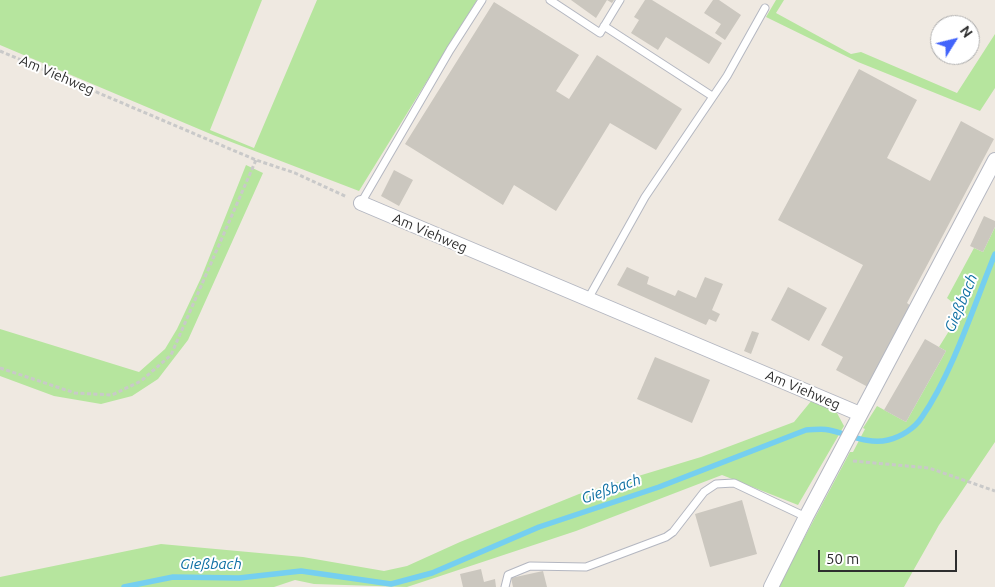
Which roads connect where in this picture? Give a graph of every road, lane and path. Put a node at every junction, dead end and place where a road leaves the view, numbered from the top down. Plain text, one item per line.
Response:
1 (482, 0) edge
2 (550, 0) edge
3 (620, 0) edge
4 (765, 8) dead end
5 (604, 26) junction
6 (0, 51) edge
7 (712, 96) junction
8 (256, 160) junction
9 (995, 160) edge
10 (361, 203) junction
11 (588, 300) junction
12 (0, 368) edge
13 (860, 414) junction
14 (841, 450) junction
15 (995, 491) edge
16 (806, 517) junction
17 (505, 587) edge
18 (771, 587) edge

1 - 10 lane
2 - 5 lane
3 - 5 lane
4 - 7 lane
5 - 7 lane
6 - 8 path, Am Viehweg
7 - 11 lane
8 - 10 path, Am Viehweg
8 - 12 path
9 - 13 street
10 - 11 street, Am Viehweg
11 - 13 street, Am Viehweg
13 - 14 street
14 - 15 path
14 - 16 street
16 - 17 lane
16 - 18 street

